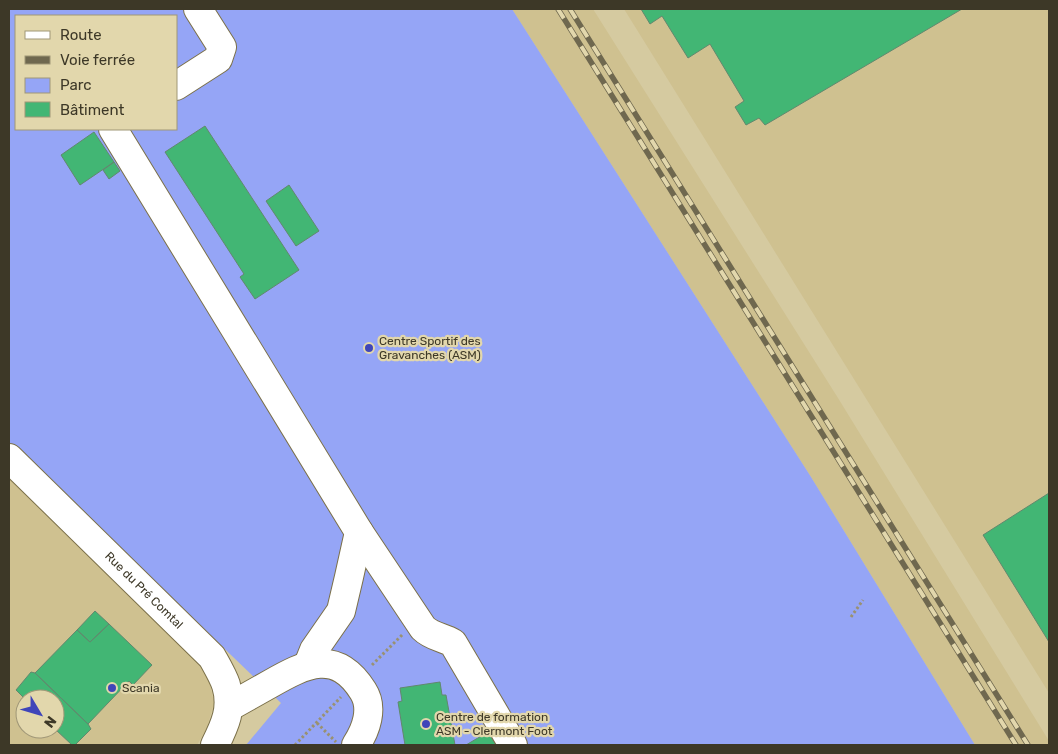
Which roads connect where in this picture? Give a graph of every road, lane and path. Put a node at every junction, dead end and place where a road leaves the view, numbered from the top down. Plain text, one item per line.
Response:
1 (198, 9) edge
2 (178, 85) edge
3 (114, 130) edge
4 (9, 458) edge
5 (359, 532) junction
6 (863, 600) dead end
7 (851, 617) dead end
8 (308, 665) junction
9 (317, 722) dead end
10 (228, 731) edge
11 (339, 745) edge
12 (356, 745) edge
13 (513, 745) edge

1 - 2 street
3 - 5 street
4 - 10 street, Rue du Pré Comtal
5 - 8 street
5 - 13 street
6 - 7 path
8 - 10 street
8 - 12 street
9 - 11 path

